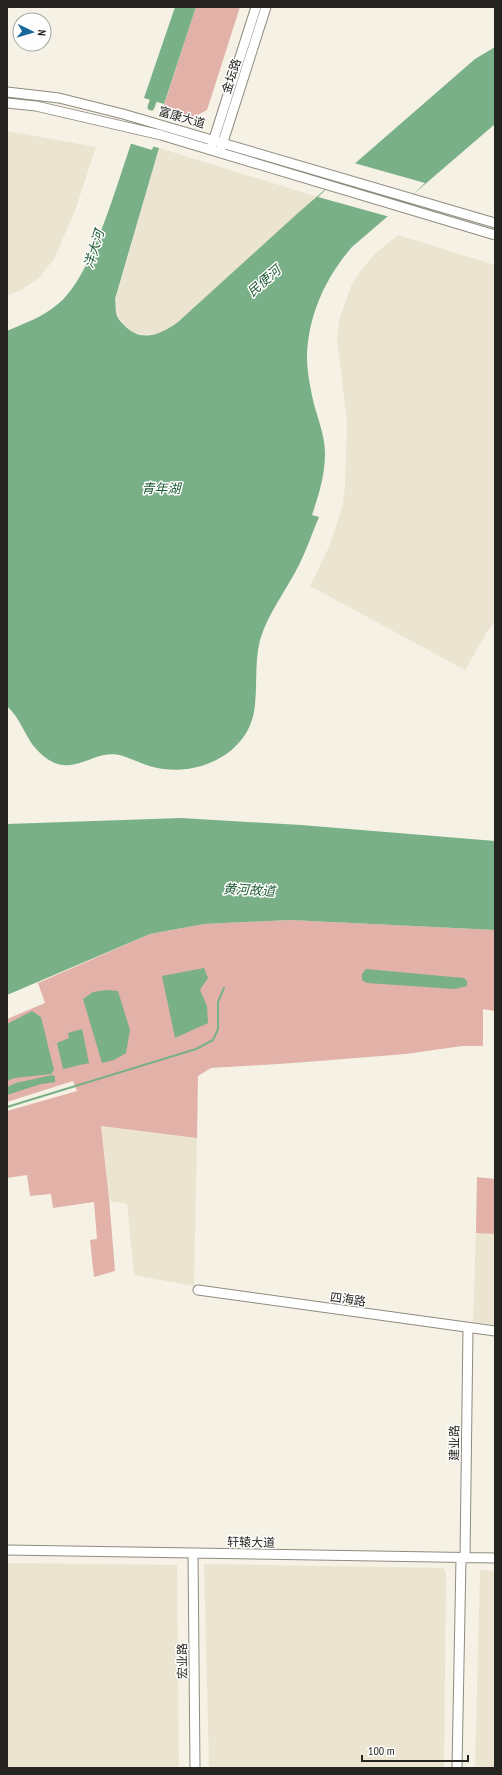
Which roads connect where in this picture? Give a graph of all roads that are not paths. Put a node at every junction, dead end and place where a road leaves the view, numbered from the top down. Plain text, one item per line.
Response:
1 (256, 7) edge
2 (266, 7) edge
3 (7, 92) edge
4 (7, 103) edge
5 (218, 141) junction
6 (215, 151) junction
7 (269, 156) junction
8 (265, 167) junction
9 (495, 223) edge
10 (495, 235) edge
11 (198, 1290) dead end
12 (468, 1328) junction
13 (495, 1331) edge
14 (7, 1550) edge
15 (193, 1553) junction
16 (463, 1558) junction
17 (495, 1558) edge
18 (195, 1768) edge
19 (457, 1768) edge

1 - 5 street, 金坛路
2 - 5 street, 金坛路
3 - 5 street, 富康大道
4 - 6 street, 富康大道
5 - 6 street, 金坛路
5 - 7 street, 富康大道
6 - 8 street, 富康大道
7 - 8 street
7 - 9 street, 富康大道
8 - 10 street, 富康大道
11 - 12 street, 四海路
12 - 13 street, 四海路
12 - 16 street, 建业路
14 - 15 street, 轩辕大道
15 - 16 street, 轩辕大道
15 - 18 street, 宏业路
16 - 17 street, 轩辕大道
16 - 19 street, 建业路

